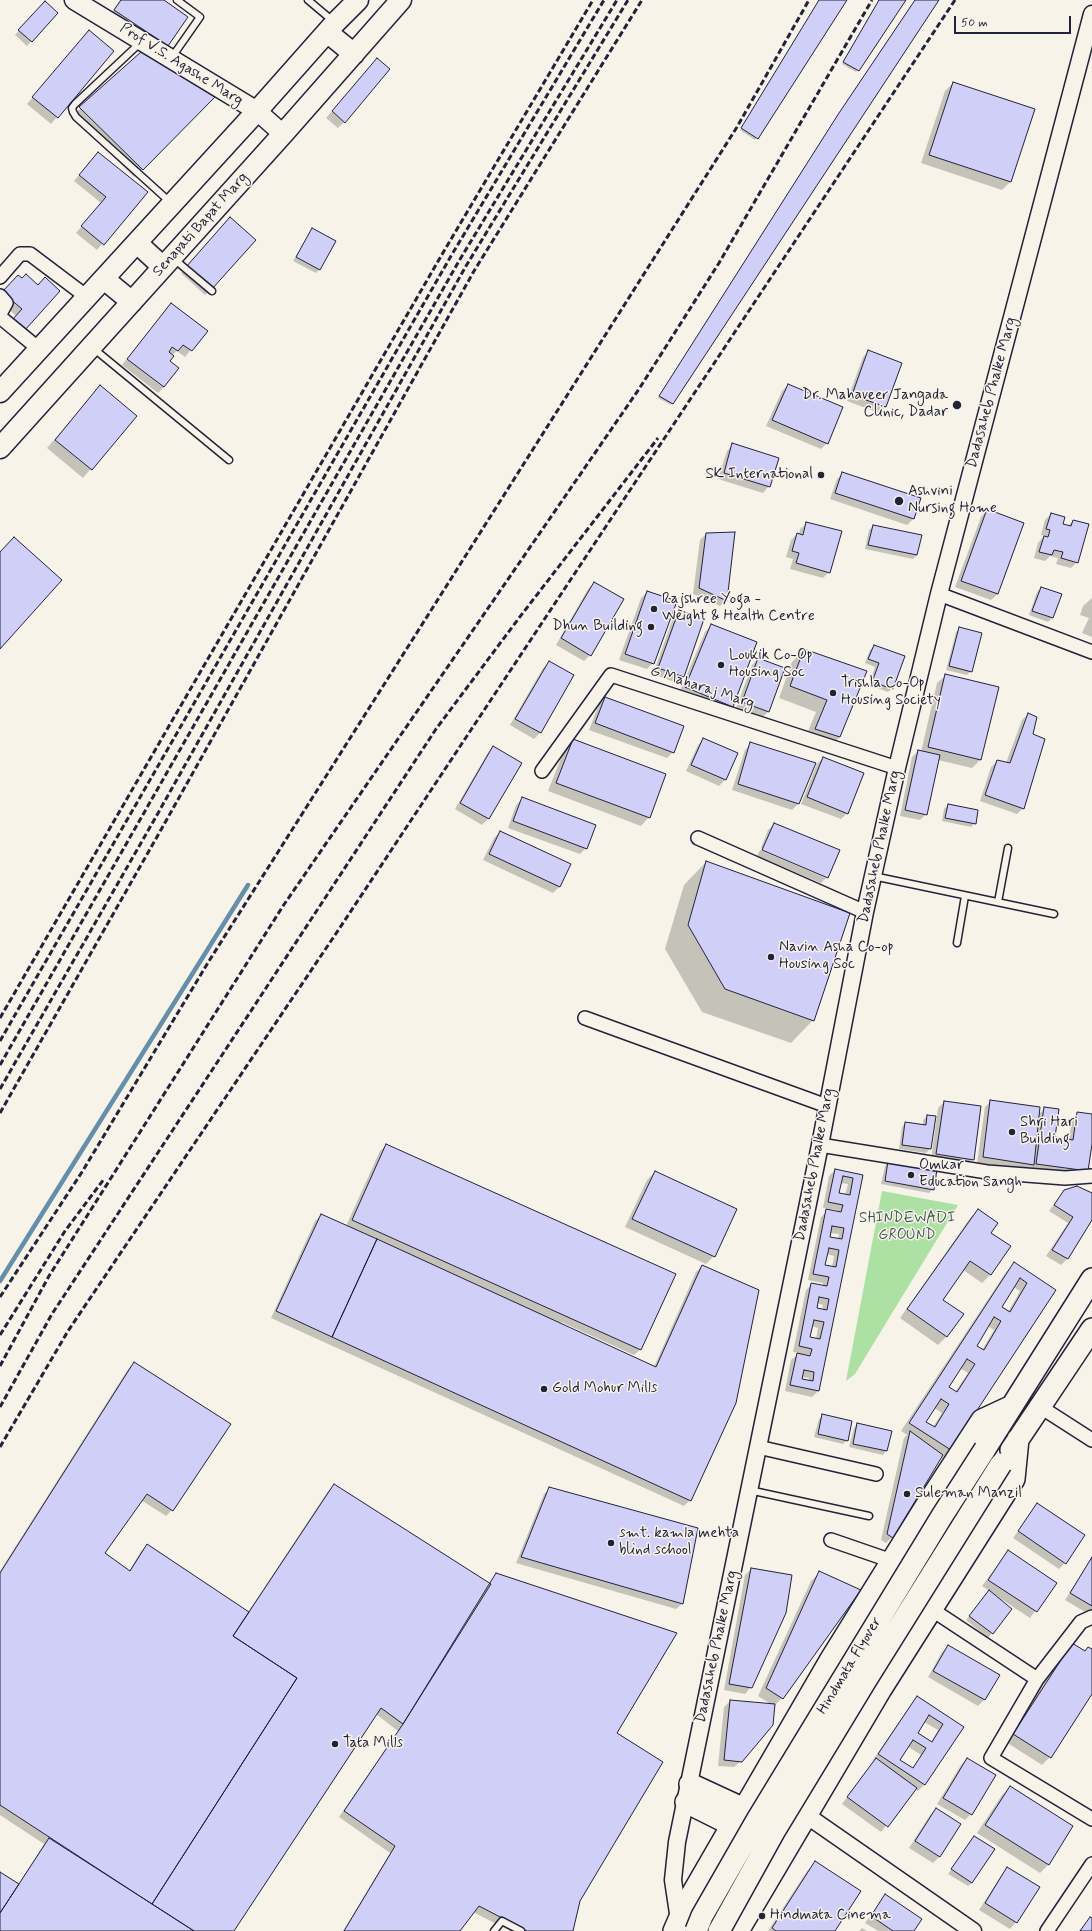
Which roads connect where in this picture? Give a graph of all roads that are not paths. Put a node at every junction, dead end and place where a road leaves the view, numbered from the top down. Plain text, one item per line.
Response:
1 (74, 0) edge
2 (177, 0) edge
3 (308, 0) edge
4 (358, 0) edge
5 (401, 0) edge
6 (1092, 14) edge
7 (331, 27) junction
8 (142, 41) junction
9 (354, 54) junction
10 (171, 58) junction
11 (257, 111) junction
12 (283, 134) junction
13 (172, 204) junction
14 (137, 243) junction
15 (168, 262) junction
16 (0, 277) edge
17 (104, 279) junction
18 (212, 292) dead end
19 (0, 296) edge
20 (87, 297) junction
21 (132, 302) junction
22 (0, 316) edge
23 (92, 347) junction
24 (39, 349) junction
25 (0, 392) edge
26 (0, 448) edge
27 (229, 460) dead end
28 (939, 594) junction
29 (1092, 652) edge
30 (896, 768) junction
31 (542, 771) dead end
32 (698, 838) dead end
33 (1008, 848) dead end
34 (873, 876) junction
35 (965, 896) junction
36 (998, 902) junction
37 (865, 912) junction
38 (1054, 914) dead end
39 (957, 943) dead end
40 (585, 1018) dead end
41 (827, 1106) junction
42 (820, 1144) junction
43 (1092, 1176) edge
44 (1092, 1279) edge
45 (1092, 1329) edge
46 (1012, 1406) junction
47 (1039, 1406) junction
48 (1018, 1439) junction
49 (1092, 1440) edge
50 (758, 1447) junction
51 (876, 1474) dead end
52 (749, 1490) junction
53 (869, 1516) dead end
54 (831, 1540) dead end
55 (892, 1561) junction
56 (932, 1609) junction
57 (1092, 1617) edge
58 (1038, 1679) junction
59 (688, 1793) junction
60 (806, 1816) junction
61 (738, 1817) junction
62 (1092, 1819) edge
63 (790, 1843) junction
64 (1092, 1864) edge
65 (683, 1927) edge
66 (494, 1931) edge
67 (521, 1931) edge
68 (719, 1931) edge
69 (738, 1931) edge
70 (973, 1931) edge
71 (1047, 1931) edge

1 - 8 main road, Prof V.S. Agashe Marg
2 - 10 lane
3 - 7 lane
4 - 7 main road
5 - 9 main road, Senapati Bapat Marg
6 - 28 street, Dadasaheb Phalke Marg
7 - 9 main road
7 - 11 main road
8 - 10 main road, Prof V.S. Agashe Marg
8 - 13 lane
9 - 12 main road, Senapati Bapat Marg
10 - 11 main road, Prof V.S. Agashe Marg
11 - 12 main road, Prof V.S. Agashe Marg
11 - 13 main road
12 - 15 main road, Senapati Bapat Marg
13 - 14 main road
14 - 15 main road
14 - 17 main road
15 - 18 lane
15 - 21 main road, Senapati Bapat Marg
16 - 20 street
17 - 20 main road
17 - 21 main road
19 - 22 street
20 - 24 main road
21 - 23 main road, Senapati Bapat Marg
22 - 24 street
23 - 26 main road, Senapati Bapat Marg
23 - 27 lane
24 - 25 main road
28 - 29 street
28 - 30 street, Dadasaheb Phalke Marg
30 - 31 street, G Maharaj Marg
30 - 34 street, Dadasaheb Phalke Marg
32 - 37 street
33 - 36 lane
34 - 35 lane
34 - 37 street, Dadasaheb Phalke Marg
35 - 36 lane
35 - 39 lane
36 - 38 lane
37 - 41 street, Dadasaheb Phalke Marg
40 - 41 street
41 - 42 street, Dadasaheb Phalke Marg
42 - 43 street
42 - 50 street, Dadasaheb Phalke Marg
44 - 46 highway, Hindmata Flyover
45 - 47 highway, Hindmata Flyover
46 - 55 highway
46 - 65 highway, Hindmata Flyover, bridge
47 - 48 highway, Hindmata Flyover
47 - 49 street
48 - 56 highway
48 - 68 highway, Hindmata Flyover, bridge
50 - 51 street
50 - 52 street, Dadasaheb Phalke Marg
52 - 53 lane
52 - 59 street, Dadasaheb Phalke Marg
54 - 55 street
55 - 61 highway
56 - 58 street
56 - 60 highway
57 - 58 street
58 - 62 street
59 - 61 highway
59 - 65 street, Dadasaheb Phalke Marg
60 - 63 highway
60 - 70 street
61 - 63 highway
61 - 65 highway
63 - 69 highway
64 - 71 street
66 - 67 lane

